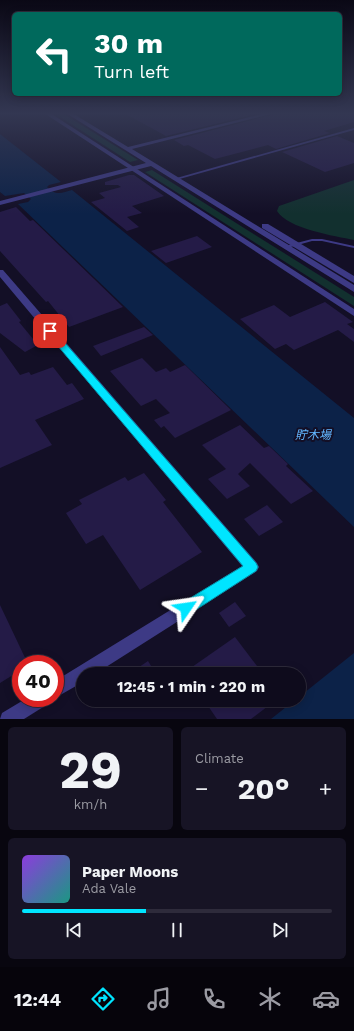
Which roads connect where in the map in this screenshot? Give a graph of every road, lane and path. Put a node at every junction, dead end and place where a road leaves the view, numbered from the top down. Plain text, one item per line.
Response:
1 (128, 146) edge
2 (98, 147) edge
3 (129, 147) edge
4 (288, 147) edge
5 (151, 164) junction
6 (132, 169) junction
7 (183, 176) junction
8 (175, 179) junction
9 (0, 203) edge
10 (296, 244) junction
11 (287, 247) junction
12 (354, 247) edge
13 (0, 272) edge
14 (354, 280) edge
15 (354, 289) edge
16 (354, 313) edge
17 (64, 684) edge
18 (27, 707) edge
19 (8, 719) edge

1 - 5 street
2 - 6 street
3 - 7 street
4 - 7 lane
5 - 6 street
5 - 8 street
6 - 9 street
6 - 16 street
7 - 8 lane
7 - 10 street
8 - 11 street
10 - 11 lane
10 - 12 lane
10 - 14 street
11 - 15 street
13 - 17 street
18 - 19 street

